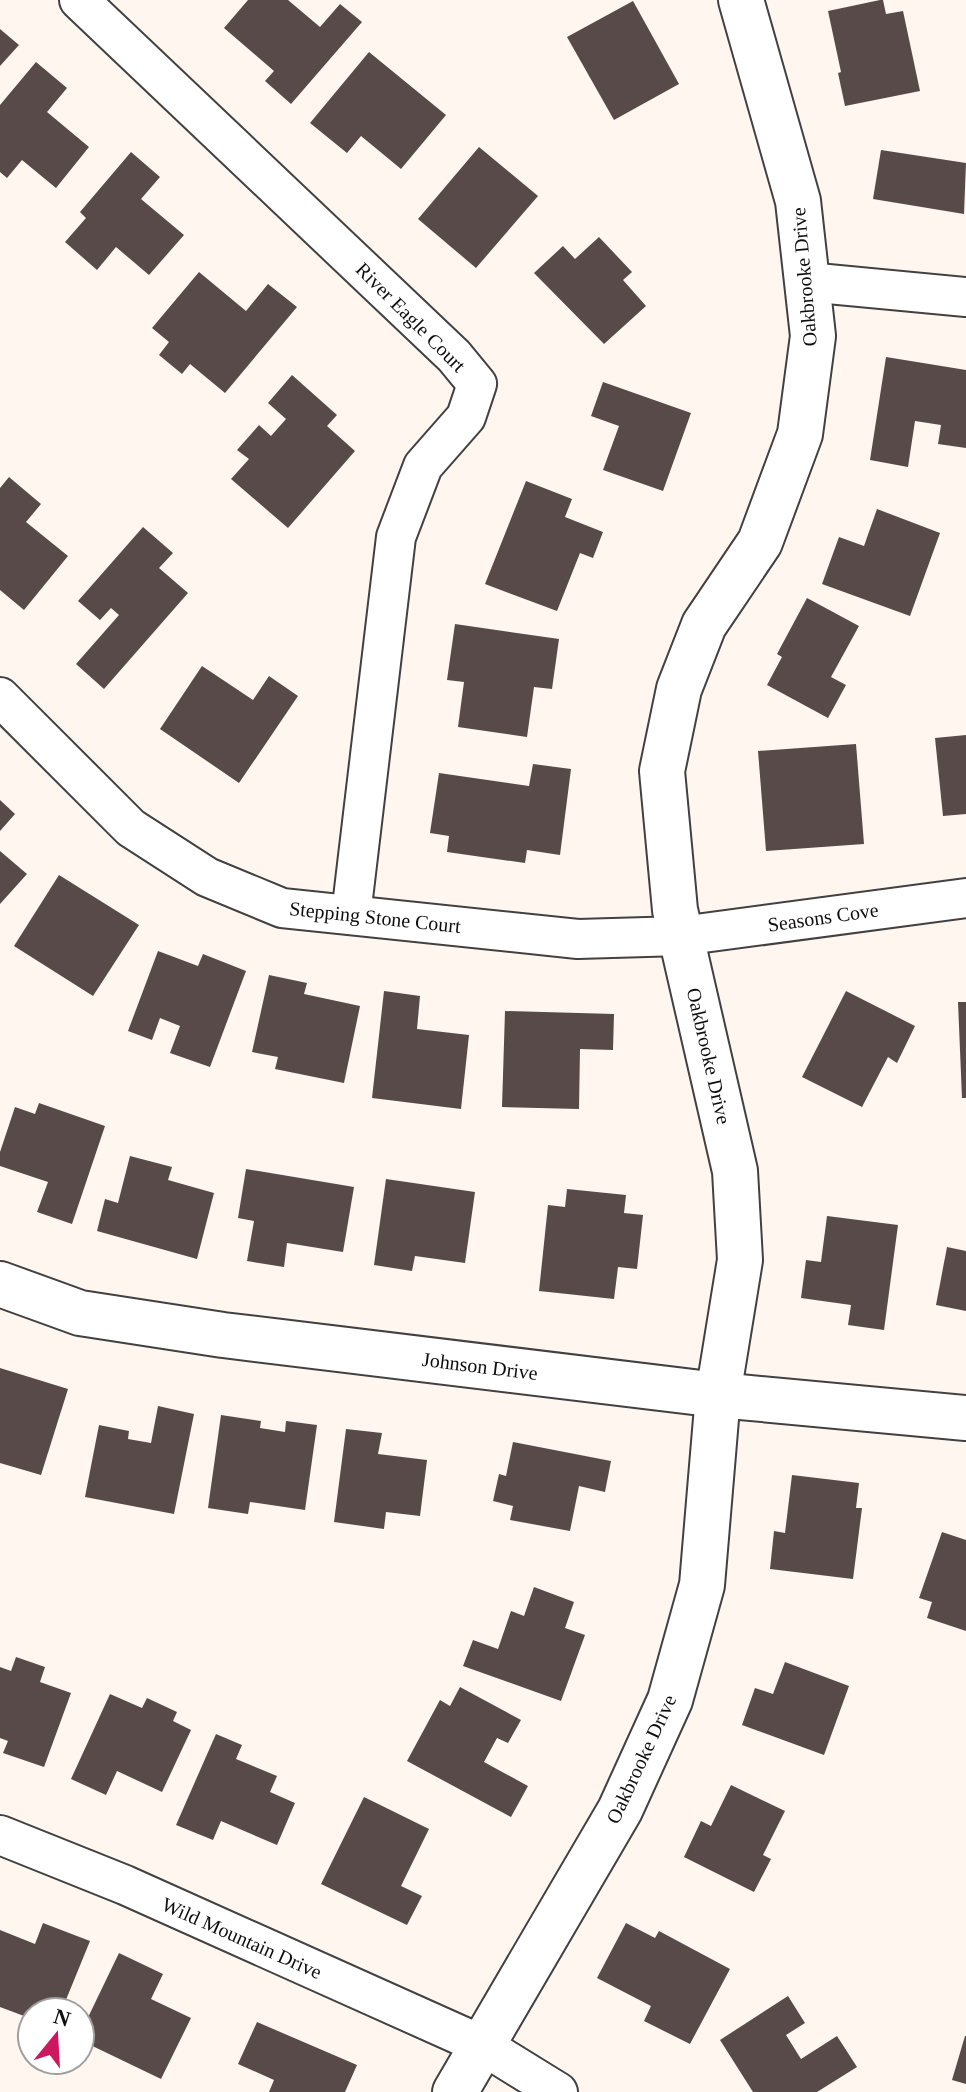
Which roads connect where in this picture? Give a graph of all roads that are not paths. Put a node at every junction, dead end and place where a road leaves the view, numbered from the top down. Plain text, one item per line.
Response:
1 (79, 0) edge
2 (741, 0) edge
3 (807, 282) junction
4 (966, 297) edge
5 (0, 697) edge
6 (966, 898) edge
7 (351, 915) junction
8 (681, 936) junction
9 (0, 1284) edge
10 (718, 1395) junction
11 (966, 1418) edge
12 (0, 1835) edge
13 (482, 2045) junction
14 (455, 2092) edge
15 (558, 2092) edge

1 - 7 street, River Eagle Court
2 - 3 street, Oakbrooke Drive
3 - 4 street
3 - 8 street, Oakbrooke Drive
5 - 7 street, Stepping Stone Court
6 - 8 street, Seasons Cove
7 - 8 street, Stepping Stone Court
8 - 10 street, Oakbrooke Drive
9 - 10 street, Johnson Drive
10 - 11 street, Johnson Drive
10 - 13 street, Oakbrooke Drive
12 - 13 street, Wild Mountain Drive
13 - 14 street, Oakbrooke Drive
13 - 15 street, Wild Mountain Drive

